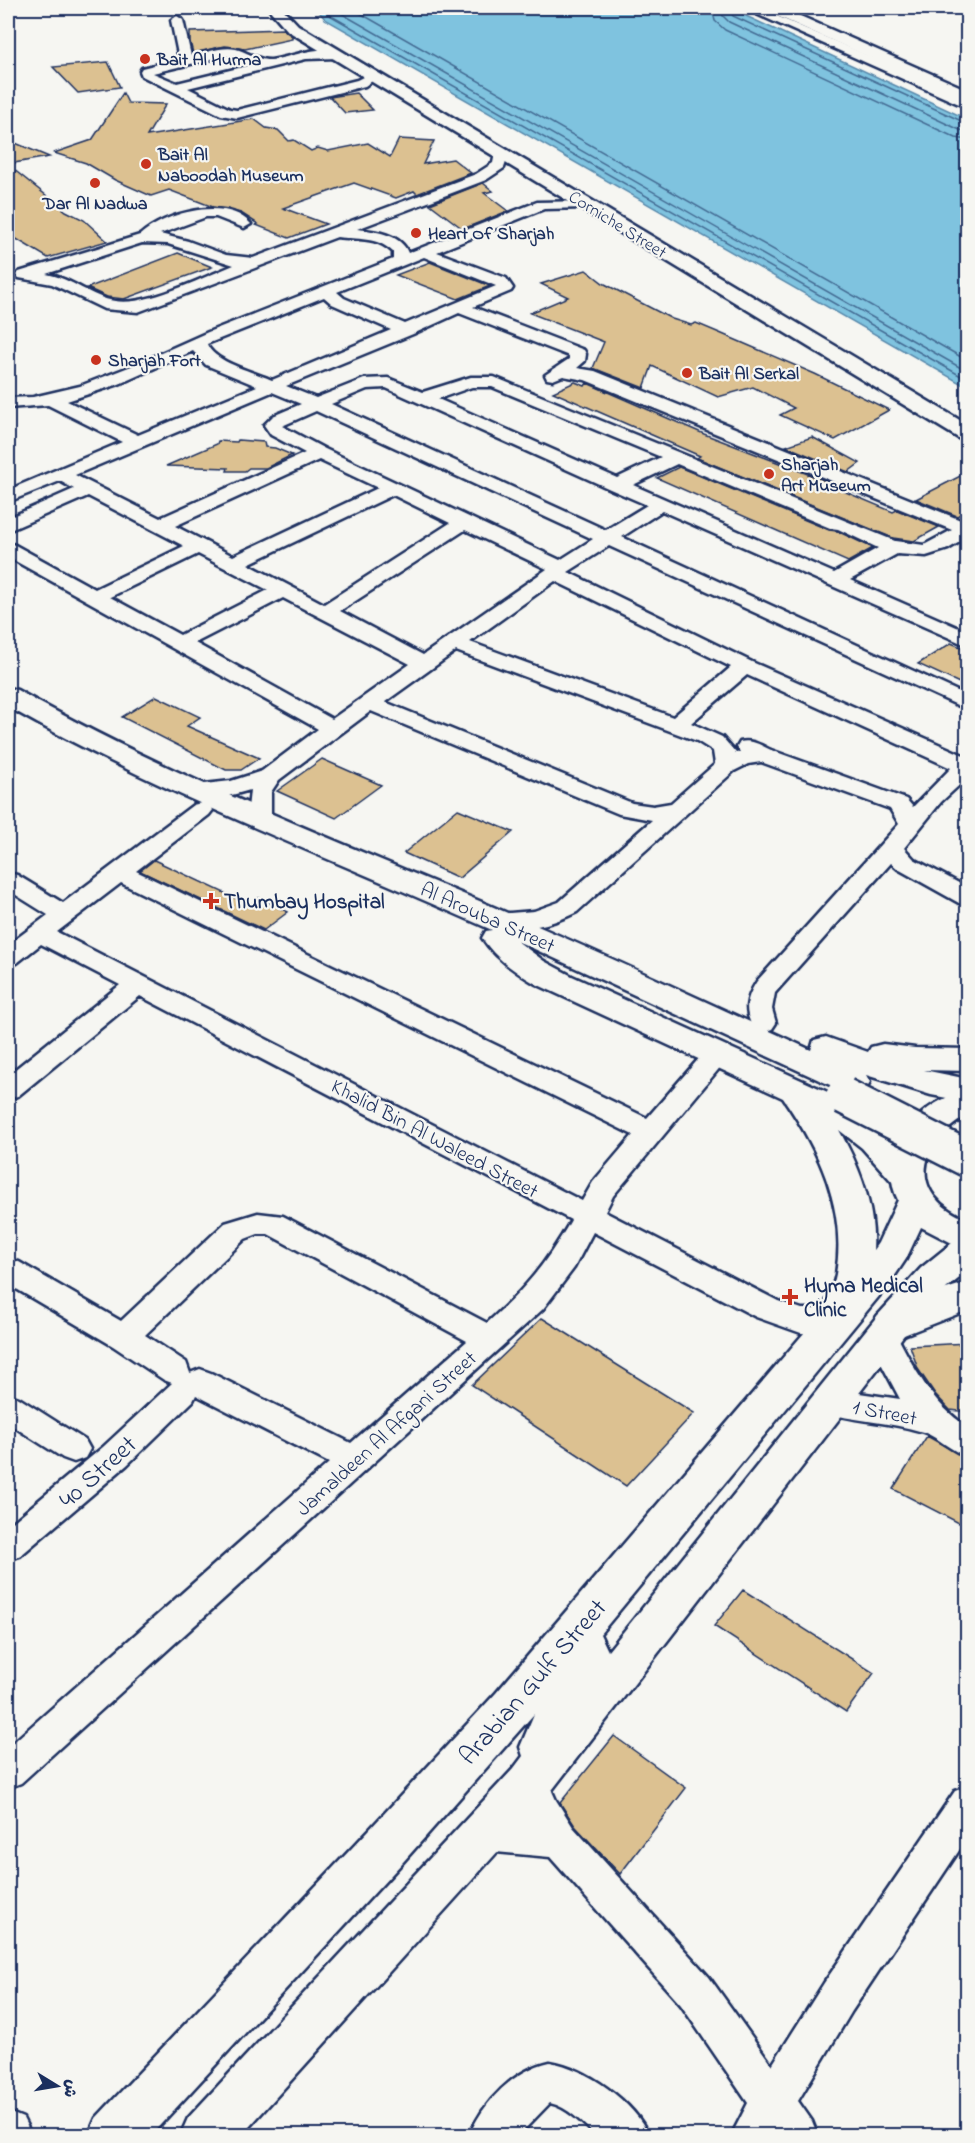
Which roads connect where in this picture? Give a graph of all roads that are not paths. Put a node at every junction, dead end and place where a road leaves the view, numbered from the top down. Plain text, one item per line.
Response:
1 (274, 8) edge
2 (289, 8) edge
3 (748, 8) edge
4 (771, 8) edge
5 (789, 8) edge
6 (177, 20) dead end
7 (840, 40) junction
8 (337, 54) junction
9 (185, 59) junction
10 (911, 60) junction
11 (268, 64) junction
12 (373, 76) junction
13 (917, 78) junction
14 (177, 88) junction
15 (962, 95) edge
16 (502, 153) junction
17 (587, 204) junction
18 (244, 224) dead end
19 (333, 234) junction
20 (145, 238) junction
21 (424, 252) junction
22 (400, 261) junction
23 (258, 262) junction
24 (24, 275) junction
25 (8, 280) edge
26 (326, 290) junction
27 (461, 308) junction
28 (407, 330) junction
29 (198, 342) junction
30 (561, 371) junction
31 (273, 386) junction
32 (520, 392) junction
33 (422, 398) junction
34 (52, 400) junction
35 (8, 403) edge
36 (316, 404) junction
37 (968, 420) edge
38 (968, 434) edge
39 (143, 440) junction
40 (320, 453) junction
41 (686, 461) junction
42 (60, 474) junction
43 (617, 485) junction
44 (393, 488) junction
45 (89, 489) junction
46 (8, 496) edge
47 (661, 504) junction
48 (464, 522) junction
49 (8, 525) edge
50 (159, 526) junction
51 (966, 530) edge
52 (604, 538) junction
53 (199, 546) junction
54 (895, 548) junction
55 (8, 549) edge
56 (232, 564) junction
57 (557, 570) junction
58 (834, 581) junction
59 (283, 590) junction
60 (95, 597) junction
61 (325, 612) junction
62 (968, 640) edge
63 (454, 643) junction
64 (178, 644) junction
65 (425, 664) junction
66 (745, 666) junction
67 (8, 696) edge
68 (369, 703) junction
69 (968, 704) edge
70 (8, 716) edge
71 (333, 728) junction
72 (684, 729) junction
73 (763, 755) junction
74 (726, 766) junction
75 (967, 766) edge
76 (270, 776) junction
77 (198, 800) junction
78 (627, 809) junction
79 (678, 810) junction
80 (904, 814) junction
81 (259, 819) junction
82 (646, 838) junction
83 (891, 849) junction
84 (119, 872) junction
85 (8, 880) edge
86 (968, 898) edge
87 (64, 914) junction
88 (503, 929) junction
89 (39, 933) junction
90 (8, 957) edge
91 (139, 983) junction
92 (763, 1023) junction
93 (811, 1041) junction
94 (718, 1053) junction
95 (968, 1060) edge
96 (8, 1089) edge
97 (848, 1089) junction
98 (795, 1090) junction
99 (968, 1091) edge
100 (968, 1102) edge
101 (651, 1132) junction
102 (968, 1140) edge
103 (968, 1159) edge
104 (912, 1188) junction
105 (585, 1217) junction
106 (968, 1234) edge
107 (968, 1250) edge
108 (8, 1270) edge
109 (968, 1296) edge
110 (836, 1321) junction
111 (886, 1331) junction
112 (124, 1336) junction
113 (491, 1339) junction
114 (186, 1382) junction
115 (832, 1402) junction
116 (8, 1407) edge
117 (938, 1424) junction
118 (968, 1444) edge
119 (74, 1449) dead end
120 (354, 1460) junction
121 (8, 1546) edge
122 (569, 1641) junction
123 (8, 1771) edge
124 (530, 1783) junction
125 (968, 1804) edge
126 (485, 1833) junction
127 (560, 1840) junction
128 (771, 2102) junction
129 (114, 2136) edge
130 (206, 2136) edge
131 (490, 2136) edge
132 (628, 2136) edge
133 (752, 2136) edge
134 (797, 2136) edge

1 - 8 main road, Corniche Street
2 - 37 main road, Corniche Street
3 - 13 street
4 - 7 main road
5 - 10 main road
6 - 9 street
7 - 10 main road
7 - 13 main road
8 - 11 street
8 - 12 main road, Corniche Street
9 - 11 street
9 - 14 street
10 - 15 main road
11 - 14 street
12 - 14 street
12 - 16 main road, Corniche Street
13 - 15 main road
16 - 17 main road, Corniche Street
16 - 19 street
17 - 21 street
17 - 38 main road, Corniche Street
18 - 20 street
19 - 22 street
19 - 23 street
20 - 23 street
20 - 24 street
21 - 22 street
21 - 27 street
22 - 26 street
23 - 24 street
24 - 25 street
26 - 28 street
26 - 29 street
27 - 28 street
27 - 30 street
28 - 31 street
29 - 31 street
29 - 34 street
30 - 32 street
30 - 51 street
31 - 36 street
31 - 39 street
32 - 33 street
32 - 41 street
33 - 36 street
33 - 43 street
34 - 35 street
34 - 39 street
36 - 40 street
36 - 52 street
39 - 42 street
40 - 44 street
40 - 50 street
41 - 43 street
41 - 54 street
42 - 45 street
42 - 46 street
43 - 47 street
44 - 48 street
44 - 56 street
45 - 49 street
45 - 50 street
47 - 52 street
47 - 58 street
48 - 57 street
48 - 61 street
50 - 53 street
51 - 54 street
52 - 57 street
52 - 69 street
53 - 56 street
53 - 60 street
54 - 58 street
55 - 60 street
56 - 59 street
57 - 63 street
57 - 66 street
58 - 62 street
59 - 61 street
59 - 64 street
60 - 64 street
61 - 65 street
63 - 65 street
63 - 72 street
64 - 71 street
65 - 68 street
66 - 72 street
66 - 75 street
67 - 77 main road, Al Arouba Street
68 - 71 street
68 - 78 street
70 - 77 main road, Al Arouba Street
71 - 76 street
72 - 73 street
72 - 74 street
73 - 74 street
73 - 80 street
74 - 79 street
75 - 80 street
76 - 77 street
76 - 81 street
77 - 81 main road, Al Arouba Street
77 - 84 street
77 - 88 main road, Al Arouba Street
78 - 79 street
78 - 82 street
79 - 82 street
80 - 83 street
81 - 88 main road, Al Arouba Street
82 - 88 street
83 - 86 street
83 - 92 street
84 - 87 street
84 - 101 street
85 - 87 street
87 - 89 street
88 - 92 main road
88 - 94 main road
88 - 97 main road, Al Arouba Street
89 - 90 street
89 - 91 street, Khalid Bin Al Waleed Street
91 - 96 street
91 - 105 street, Khalid Bin Al Waleed Street
92 - 93 main road
93 - 95 main road
93 - 99 main road
94 - 98 main road
94 - 101 street, Jamaldeen Al Afgani Street
97 - 102 main road, Al Arouba Street
97 - 103 main road, Al Arouba Street, bridge
98 - 104 main road
98 - 110 main road
100 - 104 main road, Arabian Gulf Street
101 - 105 street, Jamaldeen Al Afgani Street
104 - 106 main road
104 - 110 main road, Arabian Gulf Street
105 - 110 street, Khalid Bin Al Waleed Street
105 - 113 street, Jamaldeen Al Afgani Street
107 - 111 main road
108 - 112 street
109 - 111 main road
110 - 122 main road, Arabian Gulf Street
111 - 115 main road
111 - 117 street, 1 Street
112 - 113 street
112 - 114 street
113 - 120 street, Jamaldeen Al Afgani Street
114 - 120 street
114 - 121 street, 40 Street
115 - 117 street, 1 Street
115 - 124 main road
116 - 119 street
117 - 118 street, 1 Street
120 - 123 street, Jamaldeen Al Afgani Street
122 - 124 main road
122 - 129 main road, Arabian Gulf Street
124 - 126 main road
124 - 127 street
125 - 128 street
126 - 127 street
126 - 130 main road
127 - 128 street
128 - 133 street
128 - 134 street
131 - 132 street

